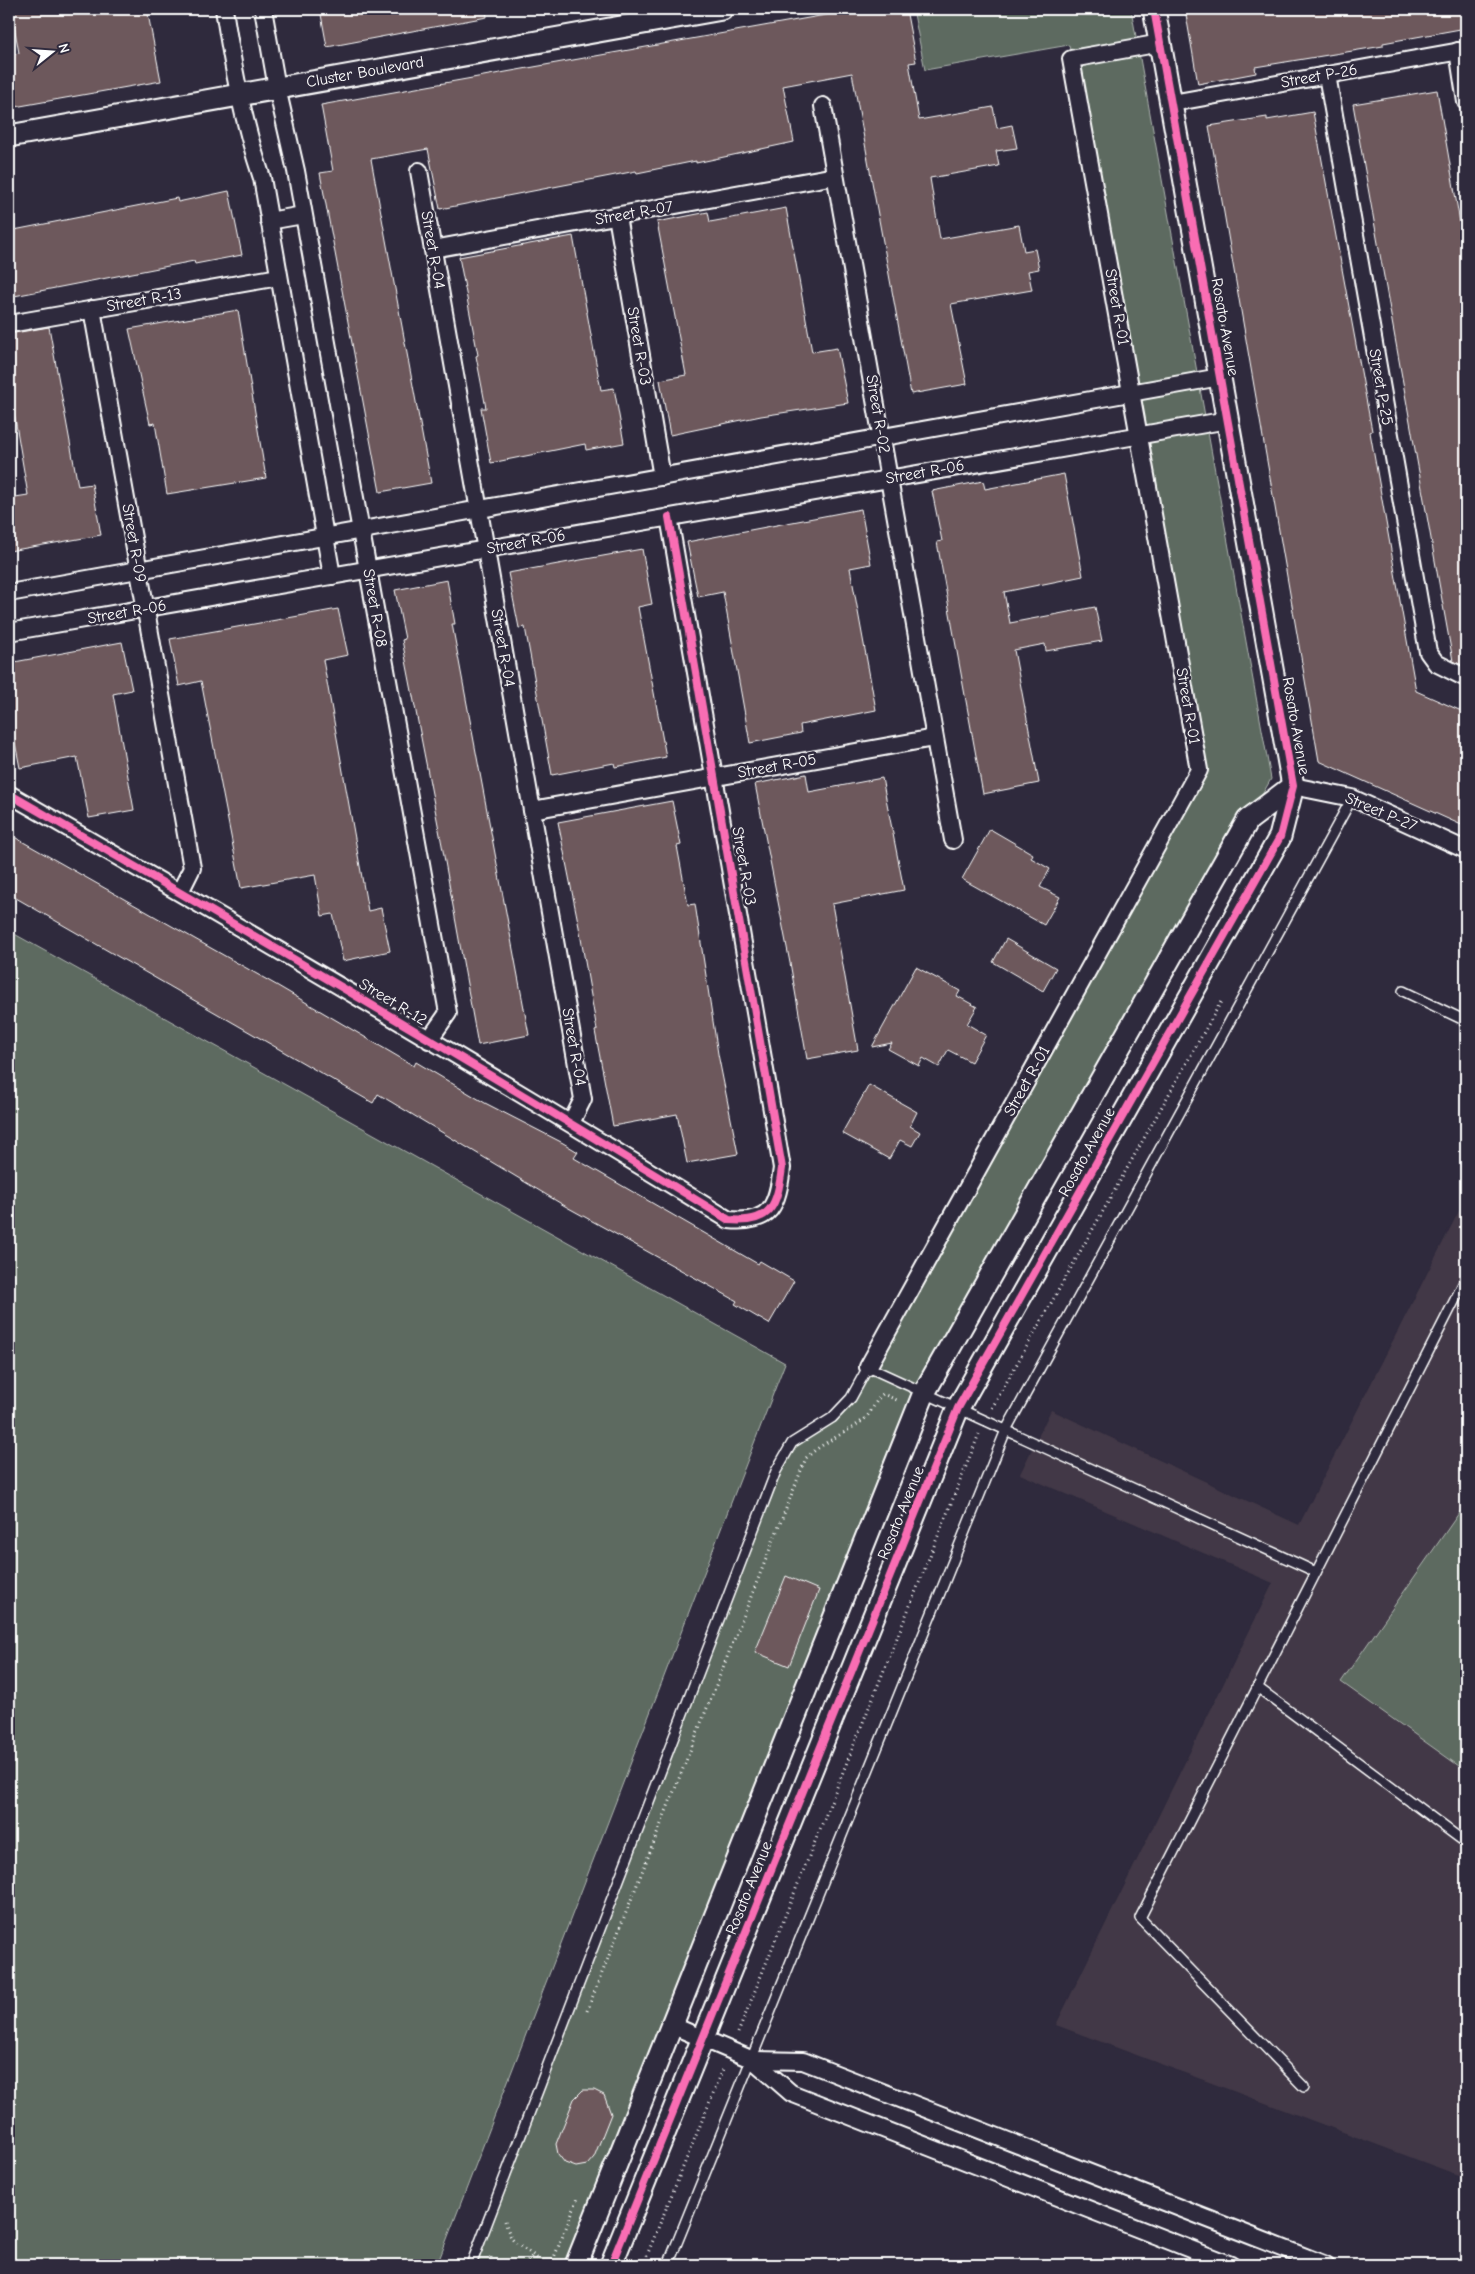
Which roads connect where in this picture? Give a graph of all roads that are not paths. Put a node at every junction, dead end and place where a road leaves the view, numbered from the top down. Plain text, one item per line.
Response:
1 (224, 9) edge
2 (263, 9) edge
3 (722, 9) edge
4 (1154, 9) edge
5 (1161, 43) junction
6 (1462, 50) edge
7 (1327, 75) junction
8 (277, 88) junction
9 (238, 95) junction
10 (1466, 102) edge
11 (1172, 103) junction
12 (823, 106) dead end
13 (9, 136) edge
14 (419, 171) dead end
15 (835, 176) junction
16 (304, 215) junction
17 (617, 216) junction
18 (269, 221) junction
19 (433, 249) junction
20 (279, 277) junction
21 (92, 309) junction
22 (9, 324) edge
23 (1220, 377) junction
24 (1132, 393) junction
25 (1228, 420) junction
26 (1140, 435) junction
27 (882, 438) junction
28 (662, 477) junction
29 (889, 479) junction
30 (479, 509) junction
31 (669, 517) junction
32 (360, 529) junction
33 (325, 536) junction
34 (486, 549) junction
35 (138, 569) junction
36 (368, 570) junction
37 (332, 576) junction
38 (9, 593) edge
39 (146, 608) junction
40 (9, 632) edge
41 (1466, 678) edge
42 (934, 738) junction
43 (714, 777) junction
44 (1293, 786) junction
45 (9, 794) edge
46 (1352, 798) junction
47 (532, 810) junction
48 (953, 840) dead end
49 (1466, 850) edge
50 (180, 892) junction
51 (1404, 991) dead end
52 (1466, 1021) edge
53 (430, 1040) junction
54 (571, 1123) junction
55 (764, 1216) joint
56 (1466, 1278) edge
57 (868, 1367) junction
58 (924, 1393) junction
59 (958, 1408) junction
60 (1006, 1430) junction
61 (1316, 1572) junction
62 (1257, 1687) junction
63 (1466, 1843) edge
64 (671, 2025) junction
65 (703, 2039) junction
66 (752, 2060) junction
67 (1304, 2087) dead end
68 (471, 2265) edge
69 (576, 2265) edge
70 (611, 2265) edge
71 (668, 2265) edge
72 (1231, 2265) edge
73 (1326, 2265) edge

1 - 9 street
2 - 8 street, Street R-08
3 - 8 street, Cluster Boulevard
4 - 5 street, Rosato Avenue
5 - 11 street, Rosato Avenue
5 - 24 street, Street R-01
6 - 7 street, Street P-26
6 - 10 street
7 - 11 street, Street P-26
7 - 41 street, Street P-25
8 - 9 street, Cluster Boulevard
8 - 16 street, Street R-08
9 - 13 street, Cluster Boulevard
9 - 18 street
11 - 23 street, Rosato Avenue
12 - 15 street, Street R-02
14 - 19 street, Street R-04
15 - 17 street, Street R-07
15 - 27 street, Street R-02
16 - 18 street
16 - 32 street, Street R-08
17 - 19 street, Street R-07
17 - 28 street, Street R-03
18 - 20 street
19 - 30 street, Street R-04
20 - 21 street, Street R-13
20 - 33 street
21 - 22 street, Street R-13
21 - 35 street, Street R-09
23 - 24 street
23 - 25 street, Rosato Avenue
24 - 26 street, Street R-01
24 - 27 street
25 - 26 street, Street R-06
25 - 44 street, Rosato Avenue
26 - 29 street, Street R-06
26 - 57 street, Street R-01
27 - 28 street
27 - 29 street, Street R-02
28 - 30 street
29 - 31 street, Street R-06
29 - 42 street, Street R-02
30 - 32 street
30 - 34 street, Street R-04
31 - 34 street, Street R-06
31 - 43 street, Street R-03
32 - 33 street
32 - 36 street, Street R-08
33 - 35 street
33 - 37 street
34 - 36 street, Street R-06
34 - 47 street, Street R-04
35 - 38 street
35 - 39 street, Street R-09
36 - 37 street, Street R-06
36 - 53 street, Street R-08
37 - 39 street, Street R-06
39 - 40 street, Street R-06
39 - 50 street, Street R-09
42 - 43 street, Street R-05
42 - 48 street, Street R-02
43 - 47 street, Street R-05
43 - 55 street, Street R-03
44 - 46 street, Street P-27
44 - 58 street, Rosato Avenue
44 - 59 street, Rosato Avenue
45 - 50 street, Street R-12
46 - 49 street, Street P-27
46 - 60 lane
47 - 54 street, Street R-04
50 - 53 street, Street R-12
51 - 52 lane
53 - 54 street, Street R-12
54 - 55 street, Street R-12
56 - 61 lane
57 - 58 lane
57 - 68 lane
58 - 59 lane
58 - 64 street, Rosato Avenue
59 - 60 lane
59 - 65 street, Rosato Avenue
60 - 61 lane
60 - 66 lane
61 - 62 lane
62 - 63 lane
62 - 67 lane
64 - 65 street
64 - 69 street, Rosato Avenue
65 - 66 street
65 - 70 street, Rosato Avenue
66 - 71 lane
66 - 72 street
66 - 73 street

